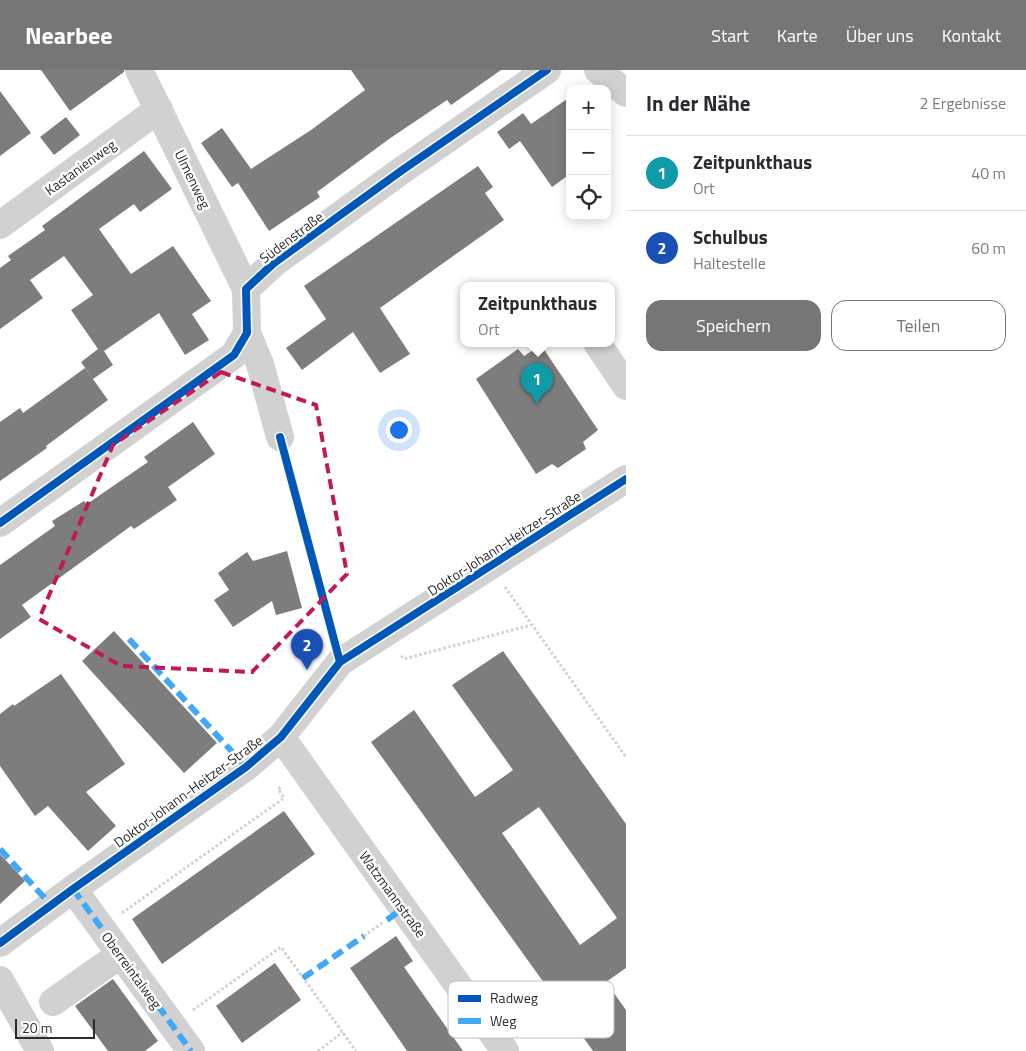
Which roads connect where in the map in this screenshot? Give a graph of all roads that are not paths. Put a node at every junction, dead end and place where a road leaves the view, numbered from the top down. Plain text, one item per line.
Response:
1 (139, 70) edge
2 (547, 70) edge
3 (598, 70) edge
4 (626, 93) edge
5 (160, 109) junction
6 (0, 225) edge
7 (246, 289) junction
8 (247, 333) junction
9 (600, 347) edge
10 (626, 386) edge
11 (280, 437) dead end
12 (626, 479) edge
13 (0, 524) edge
14 (281, 737) junction
15 (73, 889) junction
16 (0, 943) edge
17 (120, 954) junction
18 (0, 980) edge
19 (455, 981) edge
20 (53, 1002) dead end
21 (496, 1038) edge
22 (40, 1051) edge
23 (191, 1051) edge
24 (505, 1051) edge

1 - 5 street, Ulmenweg
2 - 7 street, Südenstraße
3 - 4 street
5 - 6 street, Kastanienweg
5 - 7 street, Ulmenweg
7 - 8 street
8 - 11 street
8 - 13 street
9 - 10 street
12 - 14 street, Doktor-Johann-Heitzer-Straße
14 - 15 street, Doktor-Johann-Heitzer-Straße
14 - 19 street, Watzmannstraße
15 - 16 street, Doktor-Johann-Heitzer-Straße
15 - 17 street, Oberreintalweg
17 - 20 street
17 - 23 street, Oberreintalweg
18 - 22 street
21 - 24 street, Watzmannstraße

